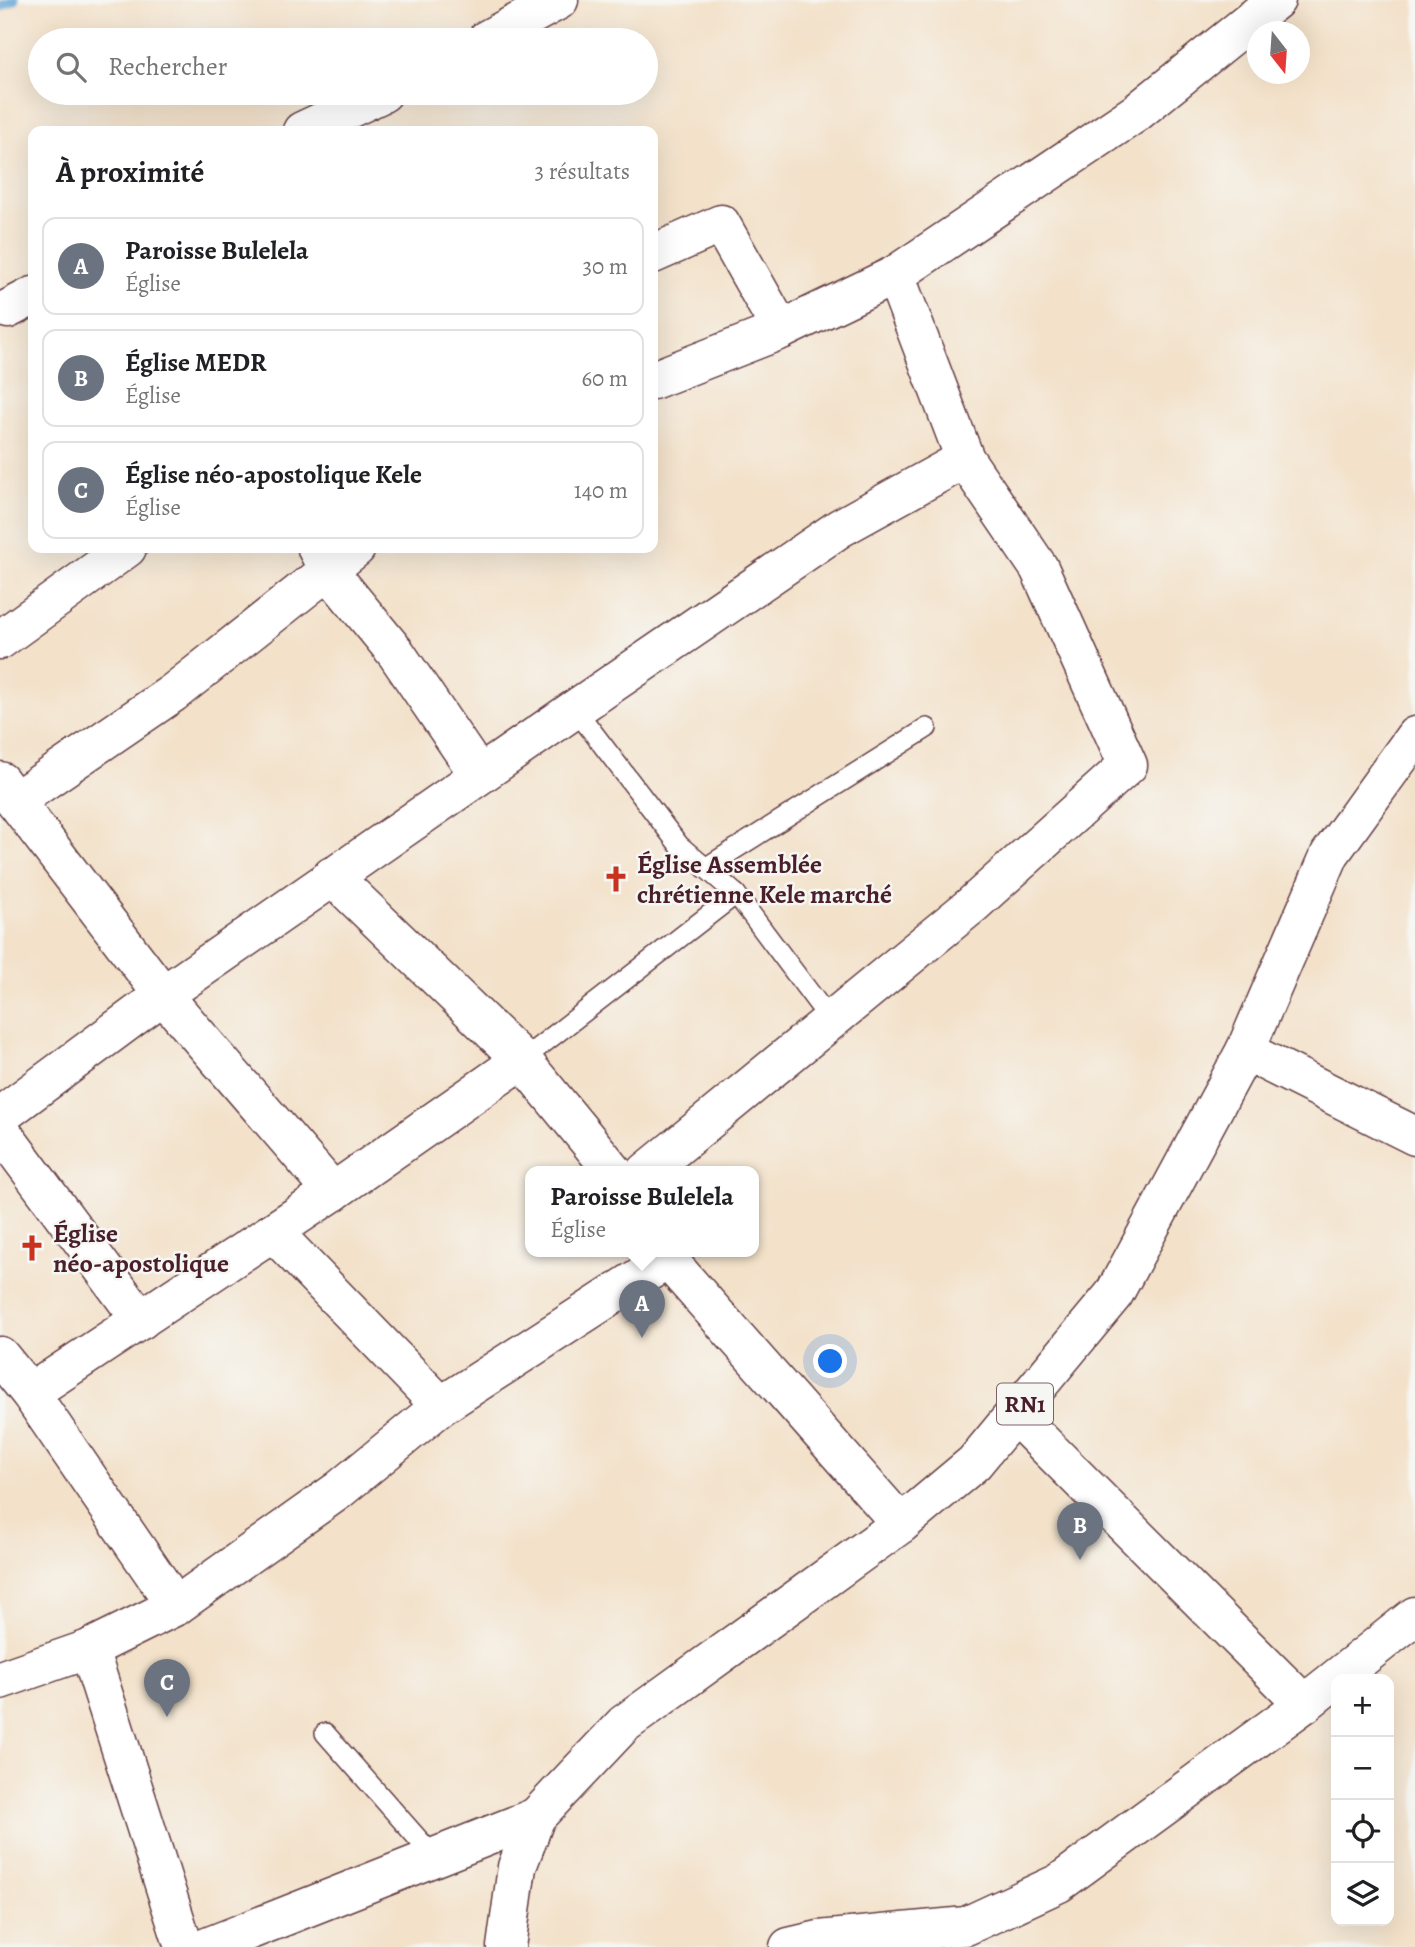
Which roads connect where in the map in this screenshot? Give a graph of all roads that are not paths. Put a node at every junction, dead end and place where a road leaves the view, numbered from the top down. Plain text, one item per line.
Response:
1 (559, 0) edge
2 (1276, 0) edge
3 (508, 28) edge
4 (357, 105) edge
5 (313, 126) edge
6 (658, 252) edge
7 (895, 275) junction
8 (781, 330) junction
9 (658, 378) edge
10 (965, 459) junction
11 (120, 553) edge
12 (333, 555) edge
13 (0, 640) edge
14 (575, 709) junction
15 (927, 728) dead end
16 (1415, 736) edge
17 (478, 775) junction
18 (5, 798) edge
19 (705, 868) junction
20 (332, 876) junction
21 (736, 894) junction
22 (163, 995) junction
23 (831, 1021) junction
24 (1245, 1051) junction
25 (522, 1060) junction
26 (0, 1116) edge
27 (0, 1130) edge
28 (1415, 1136) edge
29 (609, 1166) edge
30 (653, 1166) edge
31 (333, 1192) junction
32 (273, 1232) junction
33 (662, 1257) edge
34 (664, 1257) edge
35 (141, 1320) junction
36 (0, 1356) edge
37 (30, 1393) junction
38 (440, 1406) junction
39 (1016, 1416) junction
40 (901, 1524) junction
41 (176, 1606) junction
42 (1415, 1616) edge
43 (89, 1650) junction
44 (0, 1680) edge
45 (1304, 1704) junction
46 (325, 1733) dead end
47 (536, 1817) junction
48 (435, 1858) junction
49 (933, 1939) edge
50 (184, 1947) edge
51 (207, 1947) edge
52 (506, 1947) edge
53 (789, 1947) edge

1 - 3 main road
2 - 7 main road
4 - 5 main road
6 - 8 main road
7 - 8 main road
7 - 10 main road
8 - 9 main road
10 - 14 main road
10 - 23 main road
11 - 13 main road
12 - 17 main road
12 - 18 main road
14 - 17 main road
14 - 19 lane
15 - 19 lane
16 - 24 main road, RN1
17 - 20 main road
18 - 22 main road
19 - 21 lane
20 - 22 main road
20 - 25 main road
21 - 23 lane
21 - 25 lane
22 - 26 main road
22 - 31 main road
23 - 30 main road
24 - 28 main road
24 - 39 main road, RN1
25 - 29 main road
25 - 31 main road
27 - 35 main road
31 - 32 main road
32 - 35 main road
32 - 38 main road
33 - 38 main road
34 - 40 main road
35 - 37 main road
36 - 37 main road
37 - 41 main road
38 - 41 main road
39 - 40 main road, RN1
39 - 45 main road
40 - 47 main road, RN1
41 - 43 main road
42 - 45 main road
43 - 44 main road
43 - 50 main road
45 - 49 main road
46 - 48 lane
47 - 48 main road
47 - 52 main road, RN1
48 - 51 main road
49 - 53 main road

